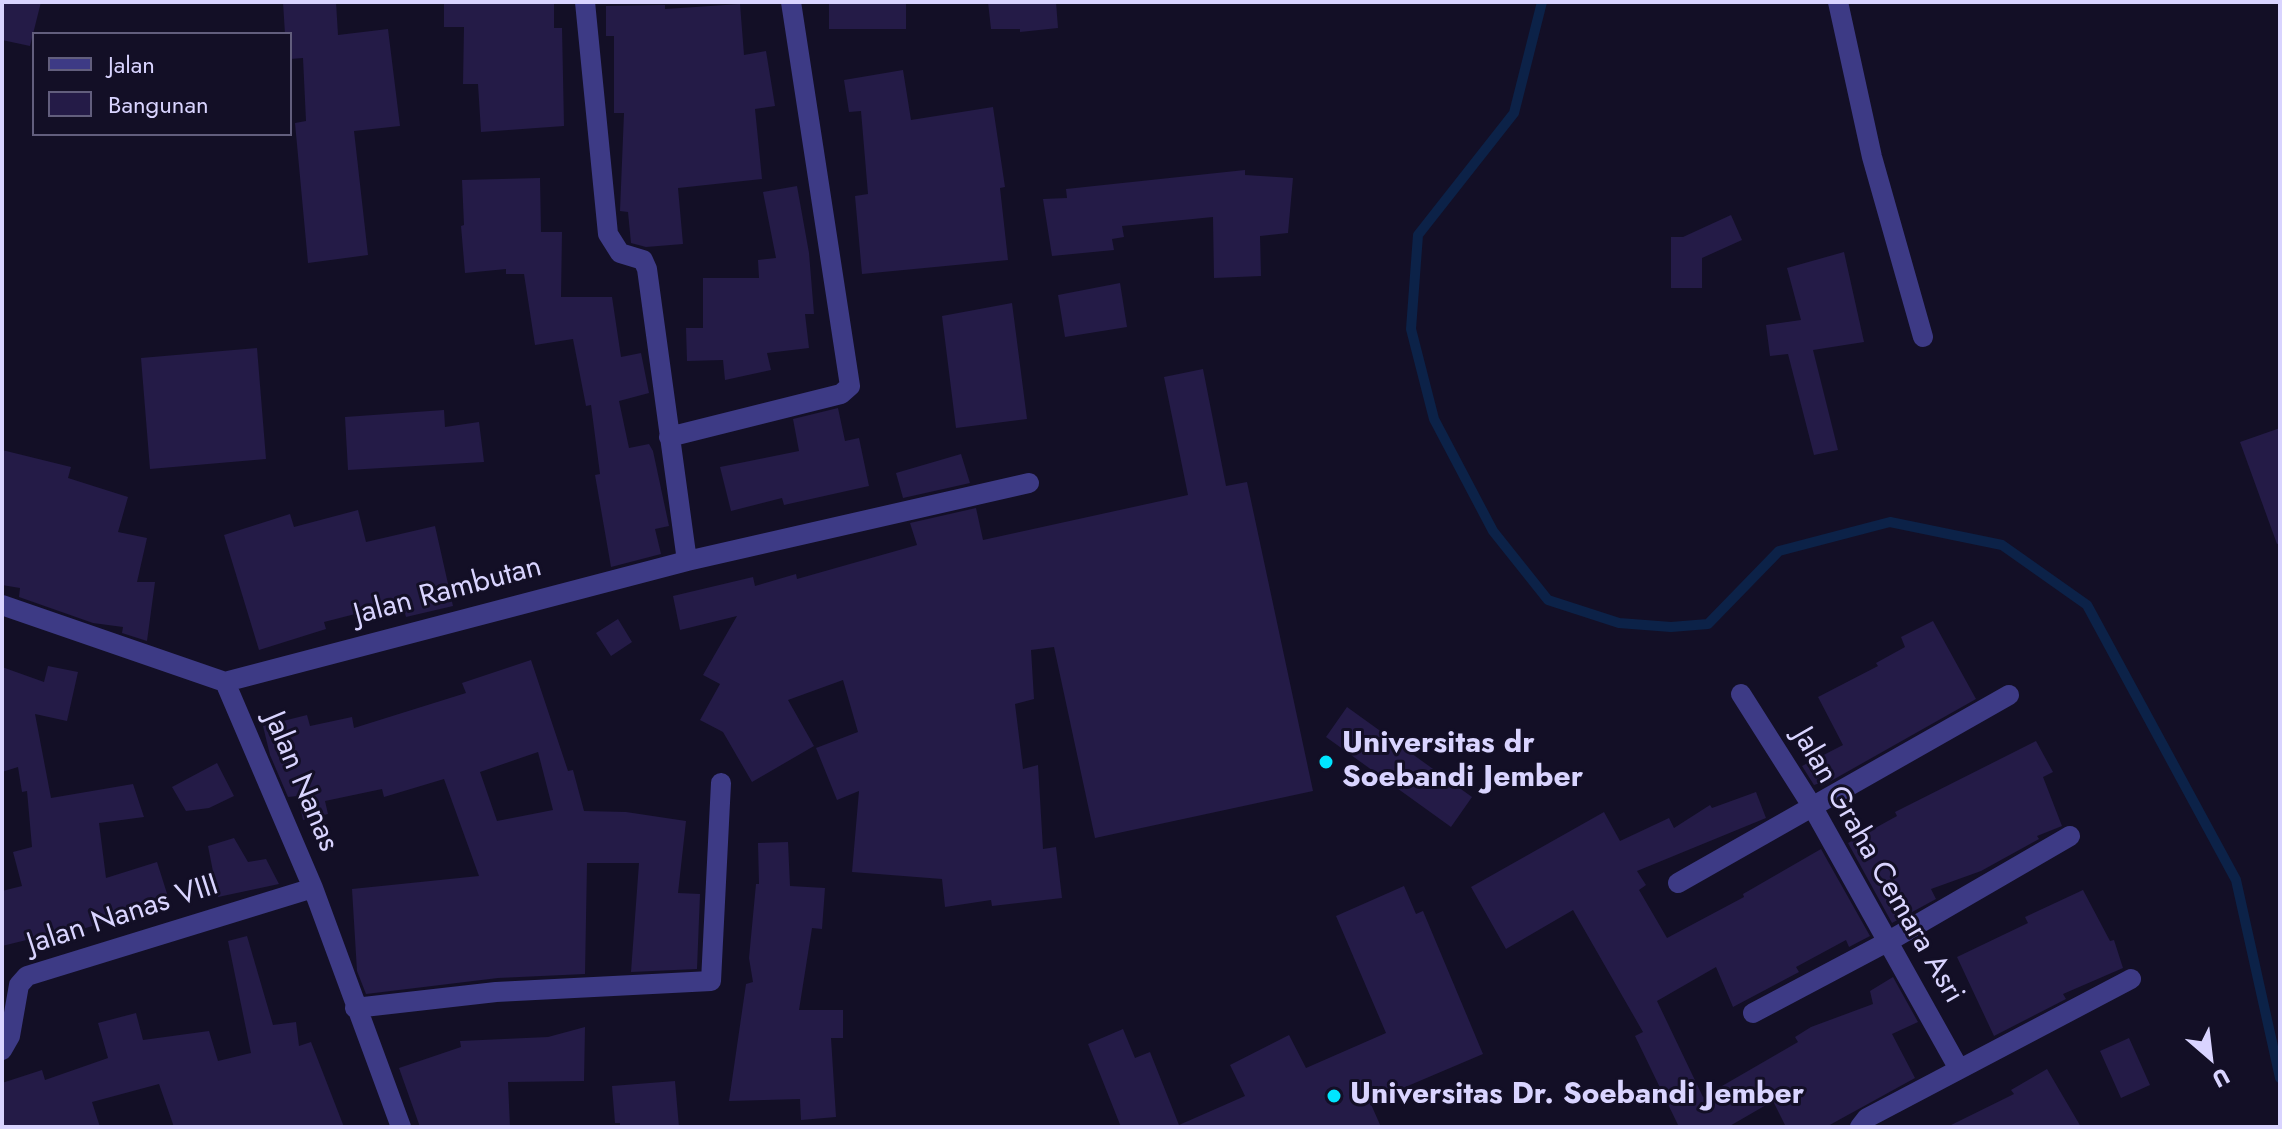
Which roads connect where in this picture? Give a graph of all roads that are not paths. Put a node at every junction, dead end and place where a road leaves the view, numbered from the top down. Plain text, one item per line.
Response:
1 (585, 2) edge
2 (791, 2) edge
3 (1838, 2) edge
4 (1923, 337) dead end
5 (669, 437) junction
6 (1029, 483) dead end
7 (687, 561) junction
8 (2, 605) edge
9 (225, 682) junction
10 (1741, 694) dead end
11 (2009, 695) dead end
12 (721, 783) dead end
13 (1812, 806) junction
14 (2070, 836) dead end
15 (1678, 883) dead end
16 (313, 888) junction
17 (1889, 941) junction
18 (2131, 979) dead end
19 (355, 1008) junction
20 (1753, 1013) dead end
21 (2, 1050) edge
22 (1959, 1069) junction
23 (401, 1127) edge
24 (1860, 1127) edge

1 - 5 street
2 - 5 street
3 - 4 street
5 - 7 street
6 - 7 street, Jalan Rambutan
7 - 9 street, Jalan Rambutan
8 - 9 street
9 - 16 street, Jalan Nanas
10 - 13 street, Jalan Graha Cemara Asri
11 - 13 street
12 - 19 street
13 - 15 street
13 - 17 street, Jalan Graha Cemara Asri
14 - 17 street
16 - 19 street, Jalan Nanas
16 - 21 street, Jalan Nanas VIII
17 - 20 street
17 - 22 street, Jalan Graha Cemara Asri
18 - 22 street
19 - 23 street, Jalan Nanas
22 - 24 street

